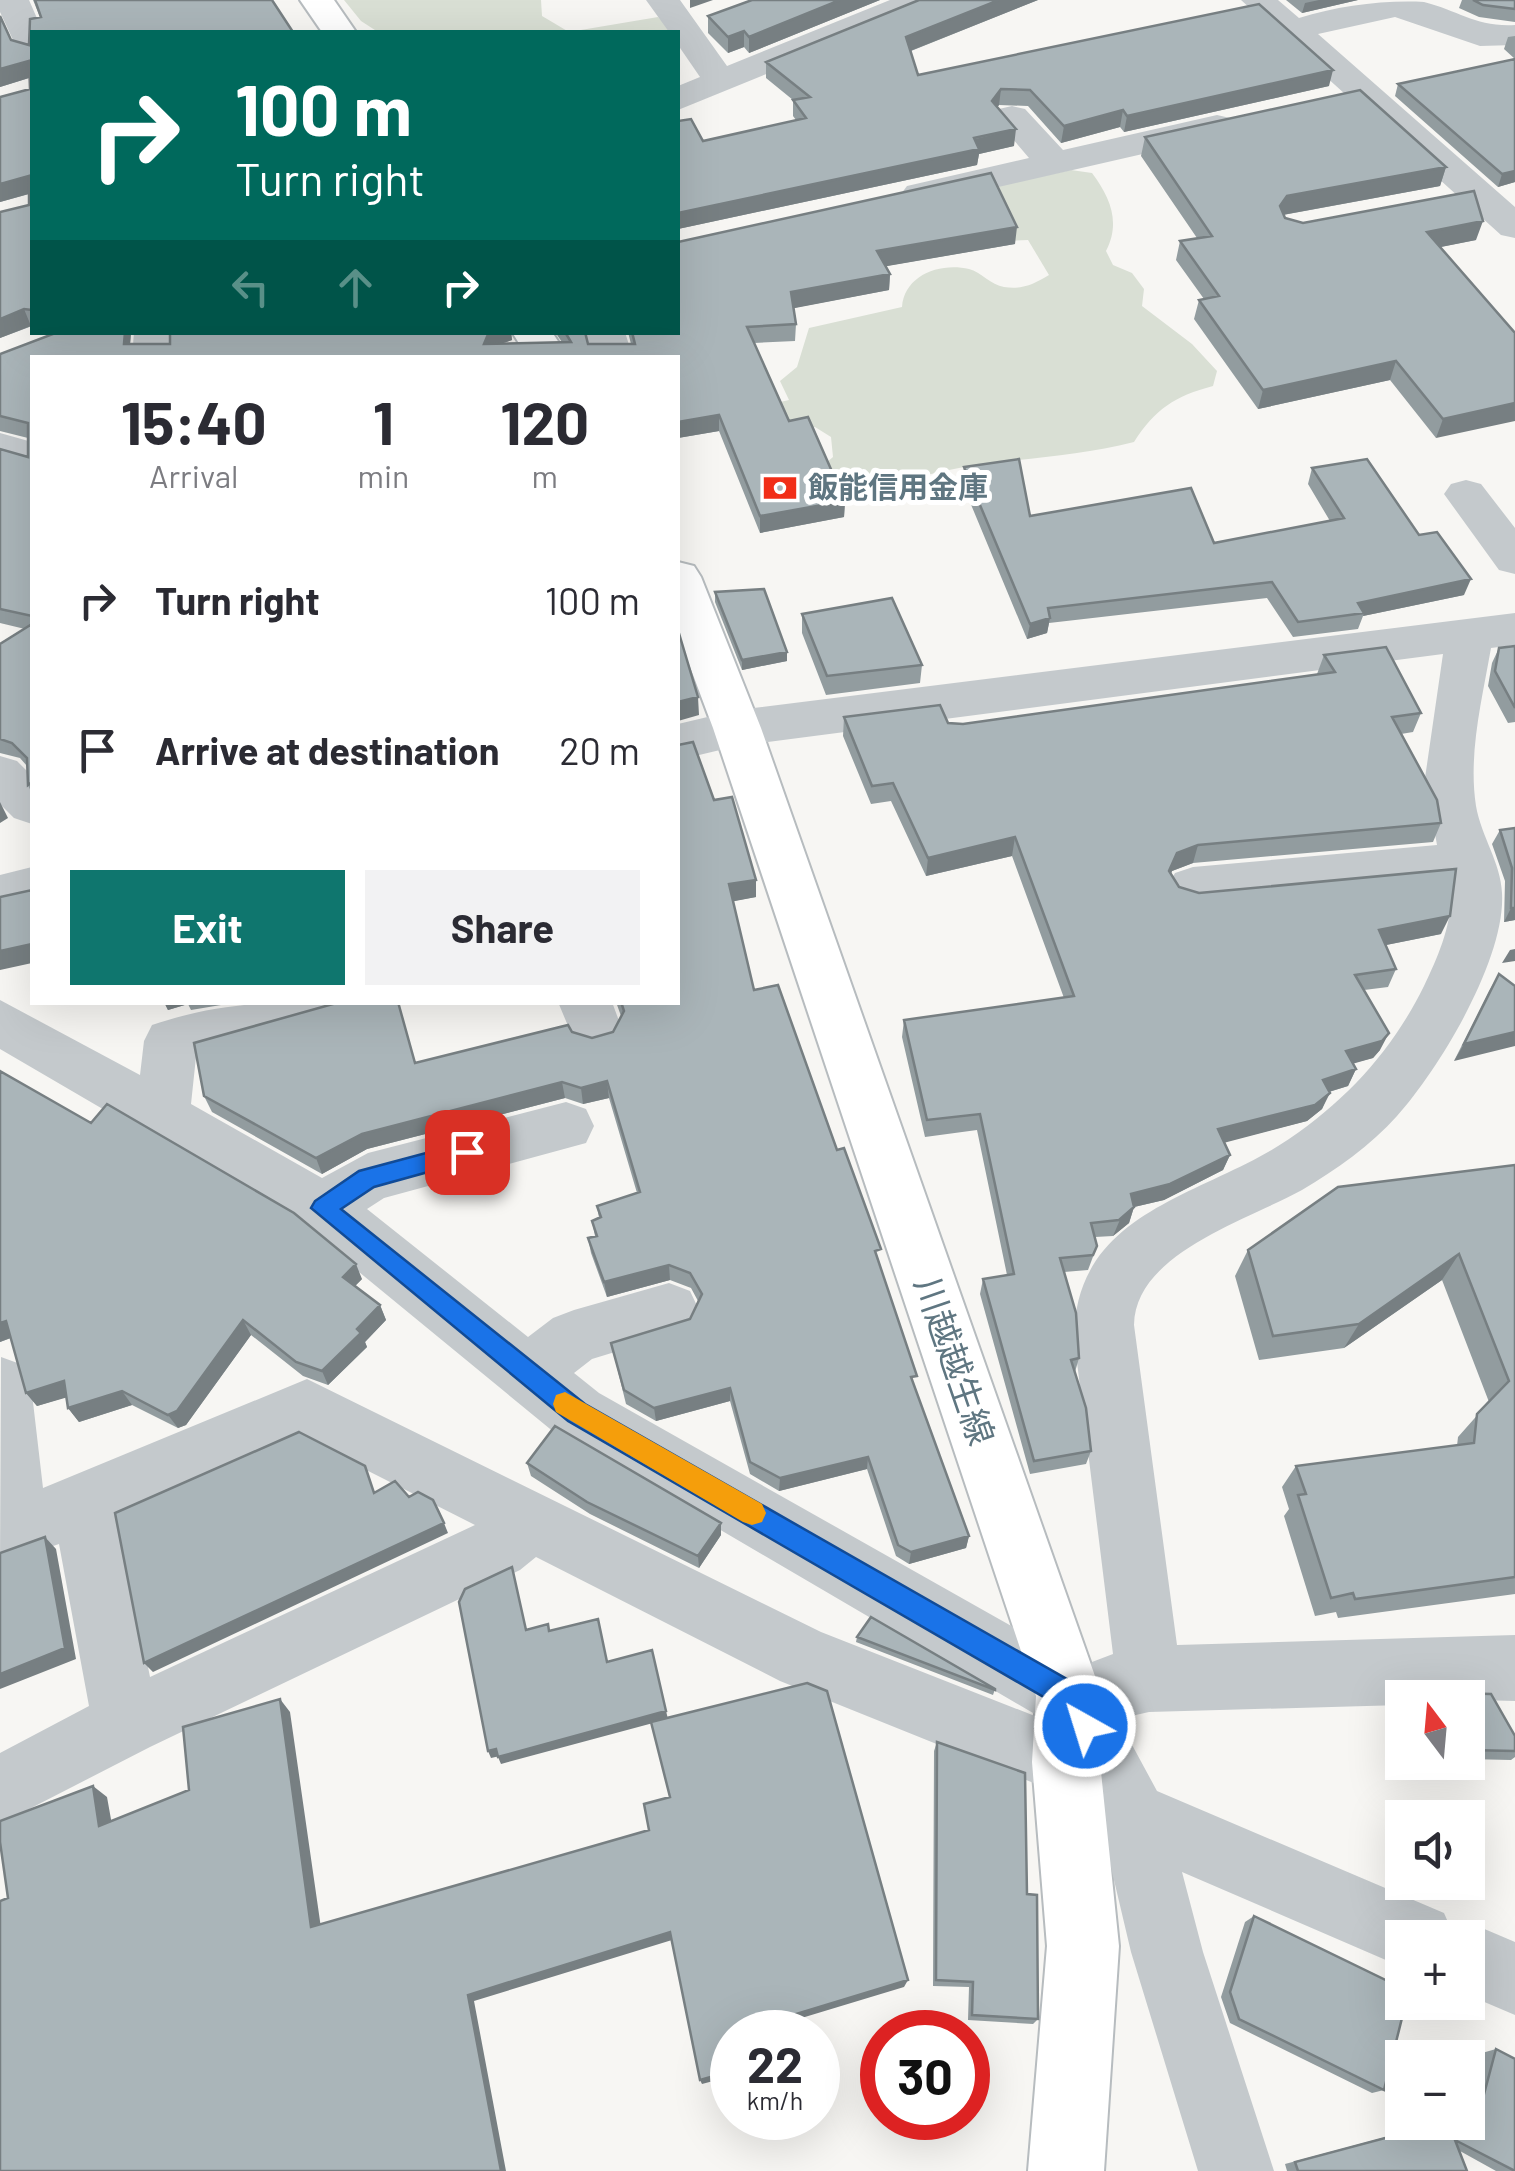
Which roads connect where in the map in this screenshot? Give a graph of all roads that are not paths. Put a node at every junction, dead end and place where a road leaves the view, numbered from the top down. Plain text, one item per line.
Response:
1 (12, 0) edge
2 (317, 0) edge
3 (919, 0) edge
4 (1419, 3) edge
5 (1248, 5) edge
6 (673, 13) edge
7 (718, 14) edge
8 (337, 30) edge
9 (1292, 30) junction
10 (1515, 35) edge
11 (30, 43) edge
12 (720, 81) junction
13 (1362, 93) junction
14 (680, 97) edge
15 (1324, 102) edge
16 (1012, 118) edge
17 (1247, 120) edge
18 (1055, 164) junction
19 (883, 202) edge
20 (1515, 227) edge
21 (0, 447) edge
22 (30, 455) edge
23 (1466, 494) dead end
24 (1515, 558) edge
25 (680, 582) edge
26 (1493, 633) edge
27 (737, 728) junction
28 (680, 742) edge
29 (0, 774) edge
30 (30, 803) edge
31 (1468, 862) junction
32 (1194, 887) edge
33 (30, 888) edge
34 (0, 895) edge
35 (313, 1005) edge
36 (0, 1022) edge
37 (162, 1115) junction
38 (566, 1126) dead end
39 (323, 1208) junction
40 (670, 1310) dead end
41 (528, 1374) junction
42 (1, 1385) edge
43 (84, 1504) junction
44 (531, 1521) junction
45 (7, 1530) edge
46 (1515, 1668) edge
47 (1149, 1678) junction
48 (1069, 1696) junction
49 (126, 1723) junction
50 (1066, 1762) junction
51 (0, 1790) edge
52 (1133, 1815) junction
53 (1385, 1923) edge
54 (1485, 1966) edge
55 (1515, 1979) edge
56 (1066, 2171) edge
57 (1236, 2171) edge

1 - 11 street
2 - 8 main road
3 - 12 street
4 - 9 street
4 - 10 street
5 - 9 street
6 - 7 street
6 - 12 street
9 - 13 street
12 - 14 street
13 - 15 street
13 - 20 street
16 - 18 street
17 - 18 street
18 - 19 street
21 - 22 street
23 - 24 street
25 - 27 main road, 川越越生線
26 - 27 street
26 - 31 street
27 - 28 street
27 - 48 main road, 川越越生線
29 - 30 street
31 - 32 street
31 - 47 street
33 - 34 street
35 - 37 street
36 - 37 street
37 - 39 street
38 - 39 street
39 - 41 street
40 - 41 street
41 - 48 street
42 - 45 street
43 - 44 street
43 - 45 street
43 - 49 street
44 - 49 street
44 - 50 street
46 - 47 street
47 - 48 street
48 - 50 main road, 川越越生線
48 - 52 street
49 - 51 street
50 - 56 main road, 川越越生線
52 - 53 street
52 - 57 street
54 - 55 street

